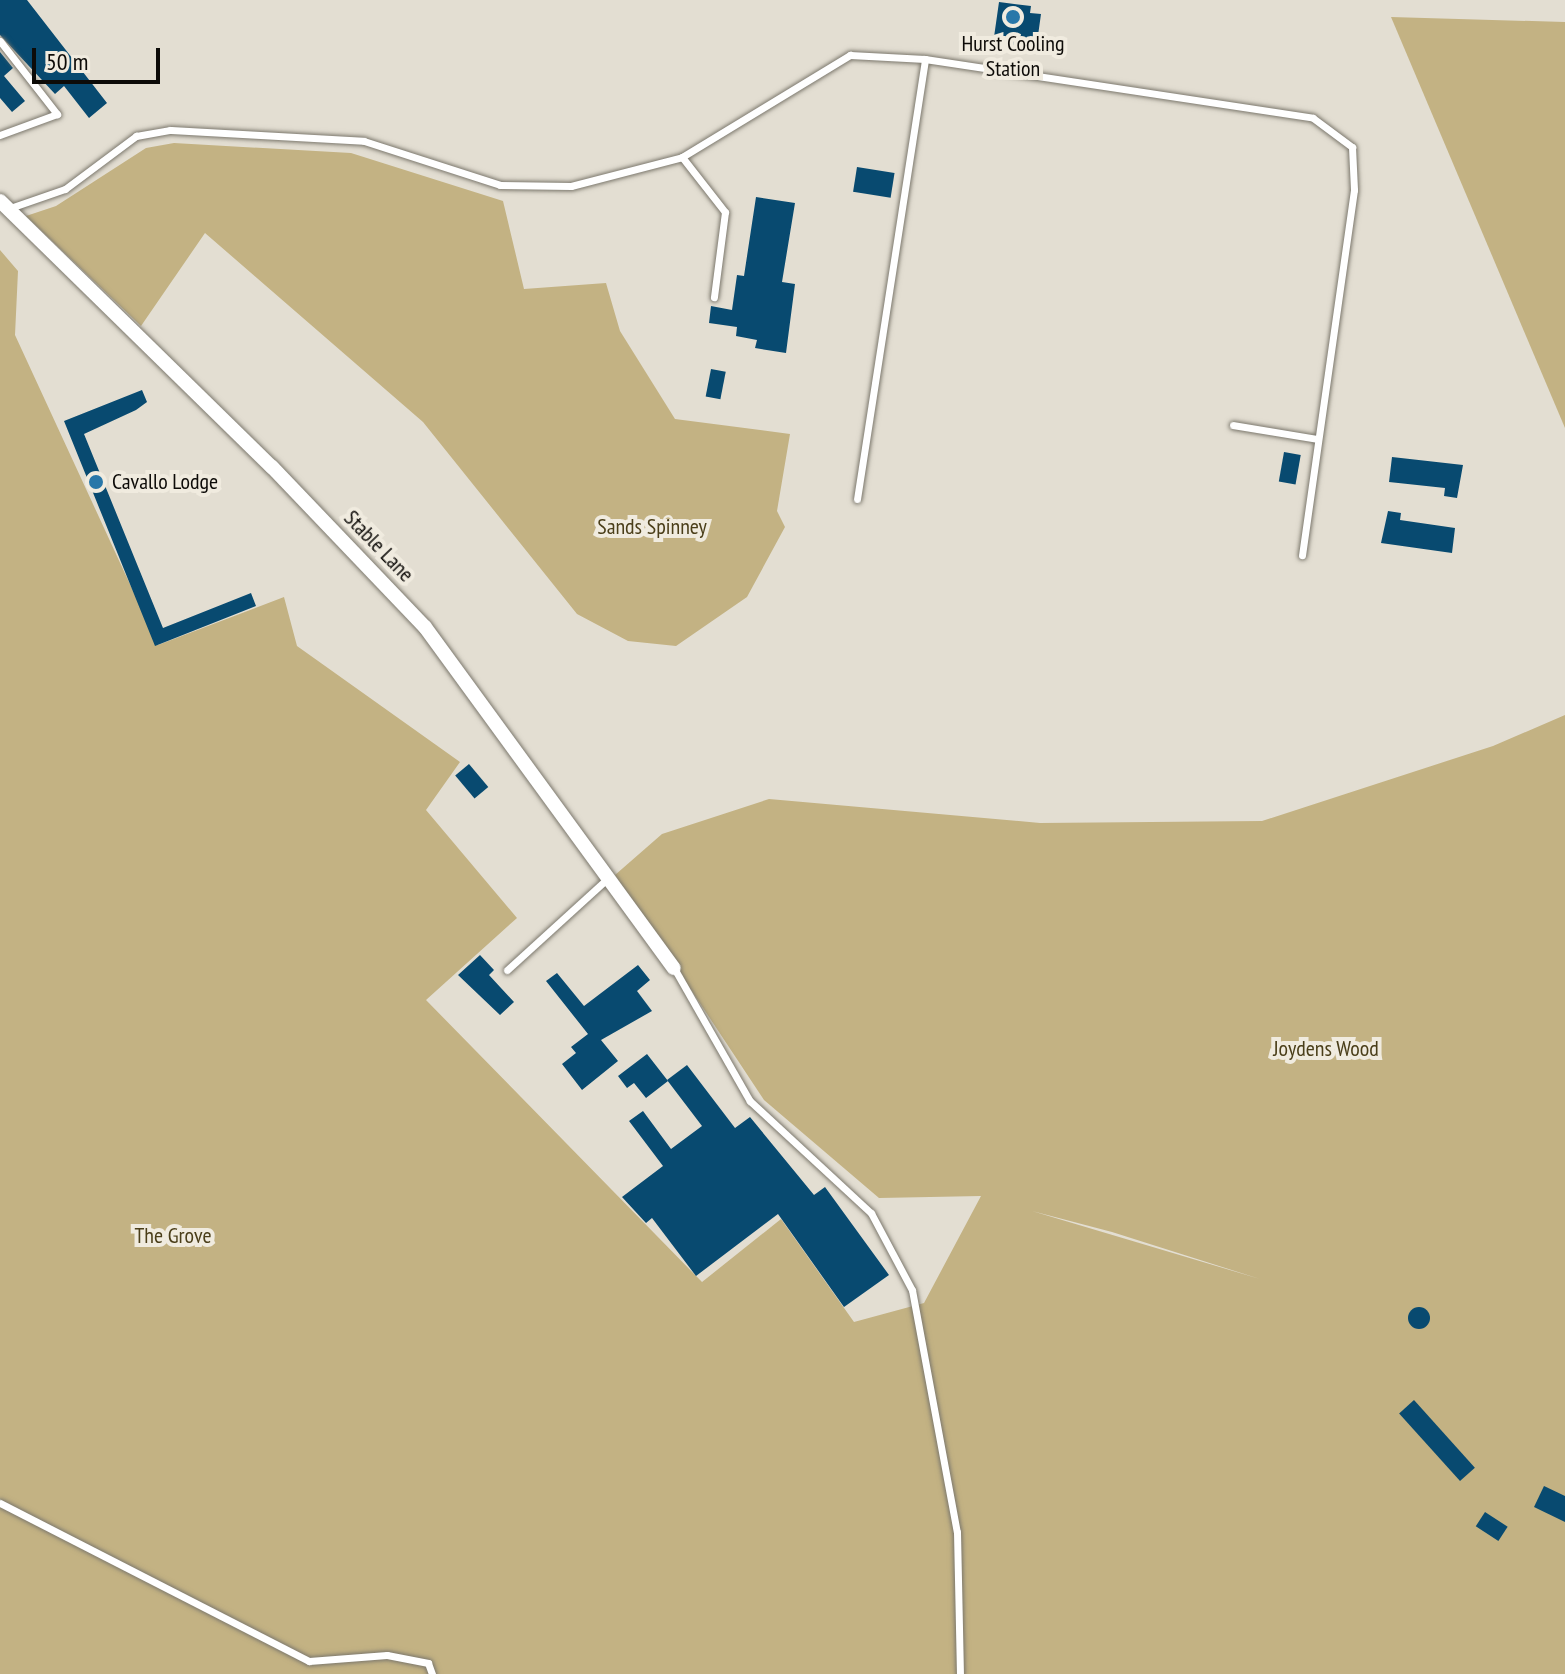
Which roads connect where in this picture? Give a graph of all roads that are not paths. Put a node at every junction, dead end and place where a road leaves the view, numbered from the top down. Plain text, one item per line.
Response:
1 (0, 41) edge
2 (925, 59) junction
3 (0, 135) edge
4 (682, 157) junction
5 (4, 205) edge
6 (714, 297) dead end
7 (1233, 425) dead end
8 (1318, 439) junction
9 (857, 499) dead end
10 (1302, 555) dead end
11 (610, 876) junction
12 (674, 968) joint
13 (507, 970) dead end
14 (0, 1503) edge
15 (432, 1674) edge
16 (960, 1674) edge

1 - 3 lane
2 - 4 lane
2 - 8 lane
2 - 9 lane
4 - 5 lane
4 - 6 lane
5 - 11 street, Stable Lane
7 - 8 lane
8 - 10 lane
11 - 12 street, Stable Lane
11 - 13 lane
12 - 16 lane
14 - 15 lane

